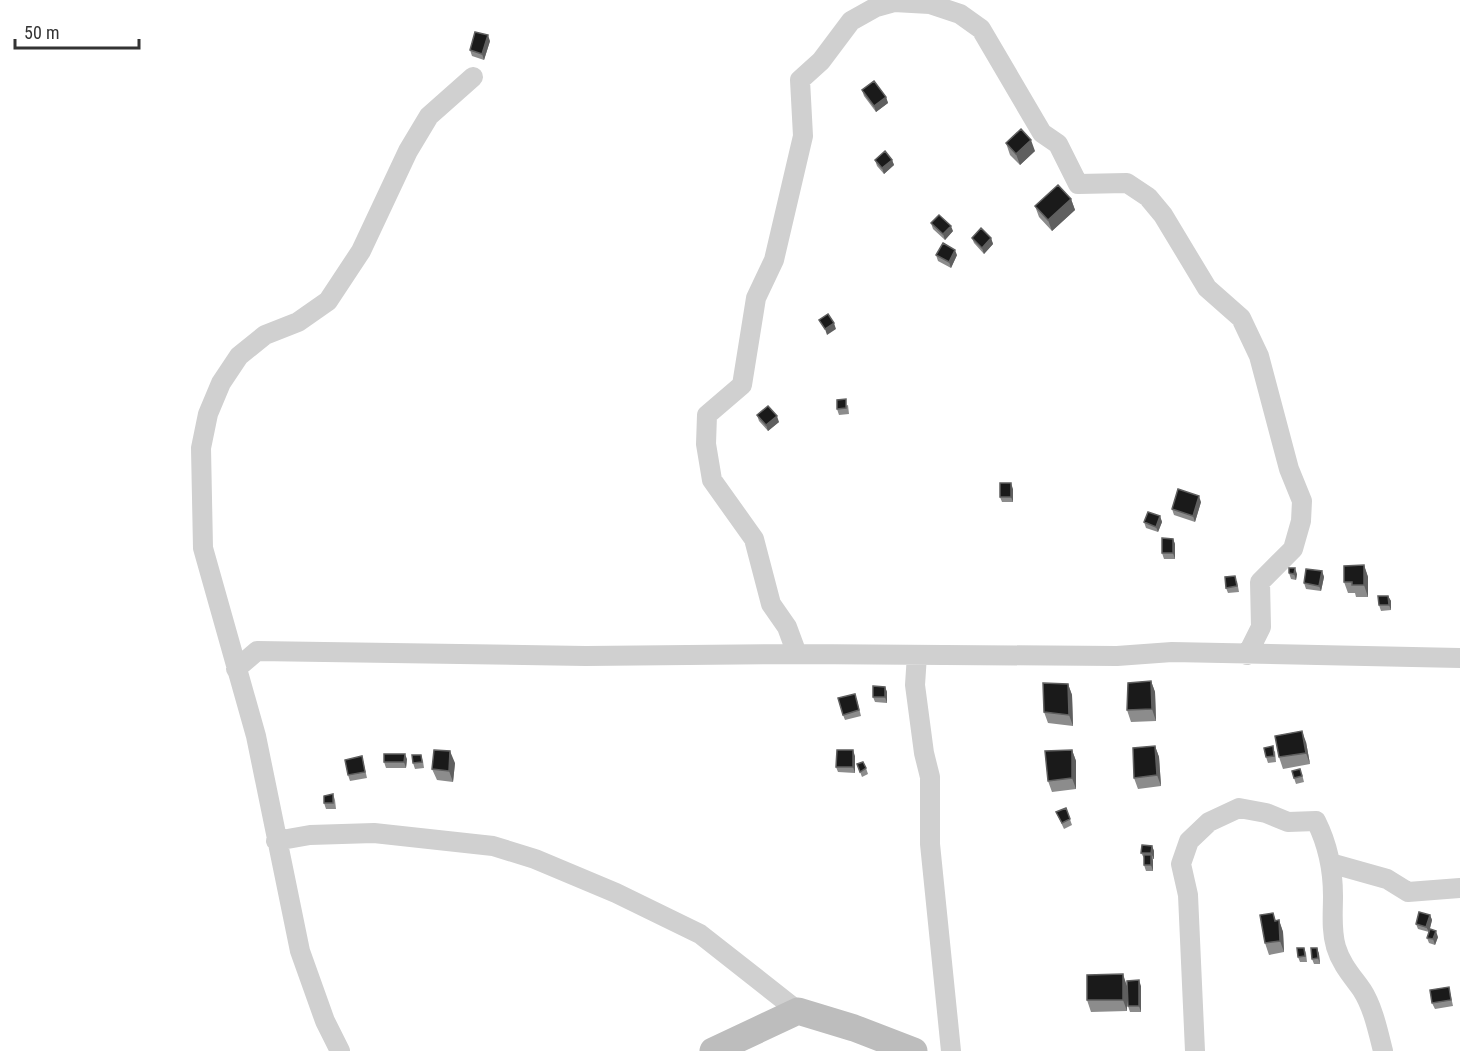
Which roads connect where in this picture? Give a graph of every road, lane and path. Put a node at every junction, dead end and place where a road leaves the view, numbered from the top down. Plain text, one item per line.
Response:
1 (472, 77) dead end
2 (797, 654) junction
3 (917, 655) junction
4 (1247, 655) junction
5 (1460, 658) edge
6 (236, 669) junction
7 (276, 841) junction
8 (1330, 863) junction
9 (1460, 888) edge
10 (798, 1011) junction
11 (334, 1050) edge
12 (713, 1051) edge
13 (914, 1051) edge
14 (951, 1051) edge
15 (1195, 1051) edge
16 (1383, 1051) edge

1 - 6 street
2 - 3 street
2 - 4 street
2 - 6 street
3 - 4 street
3 - 14 street
4 - 5 street
6 - 7 street
7 - 10 street
7 - 11 street
8 - 9 street
8 - 15 street
8 - 16 street
10 - 12 street
10 - 13 street

